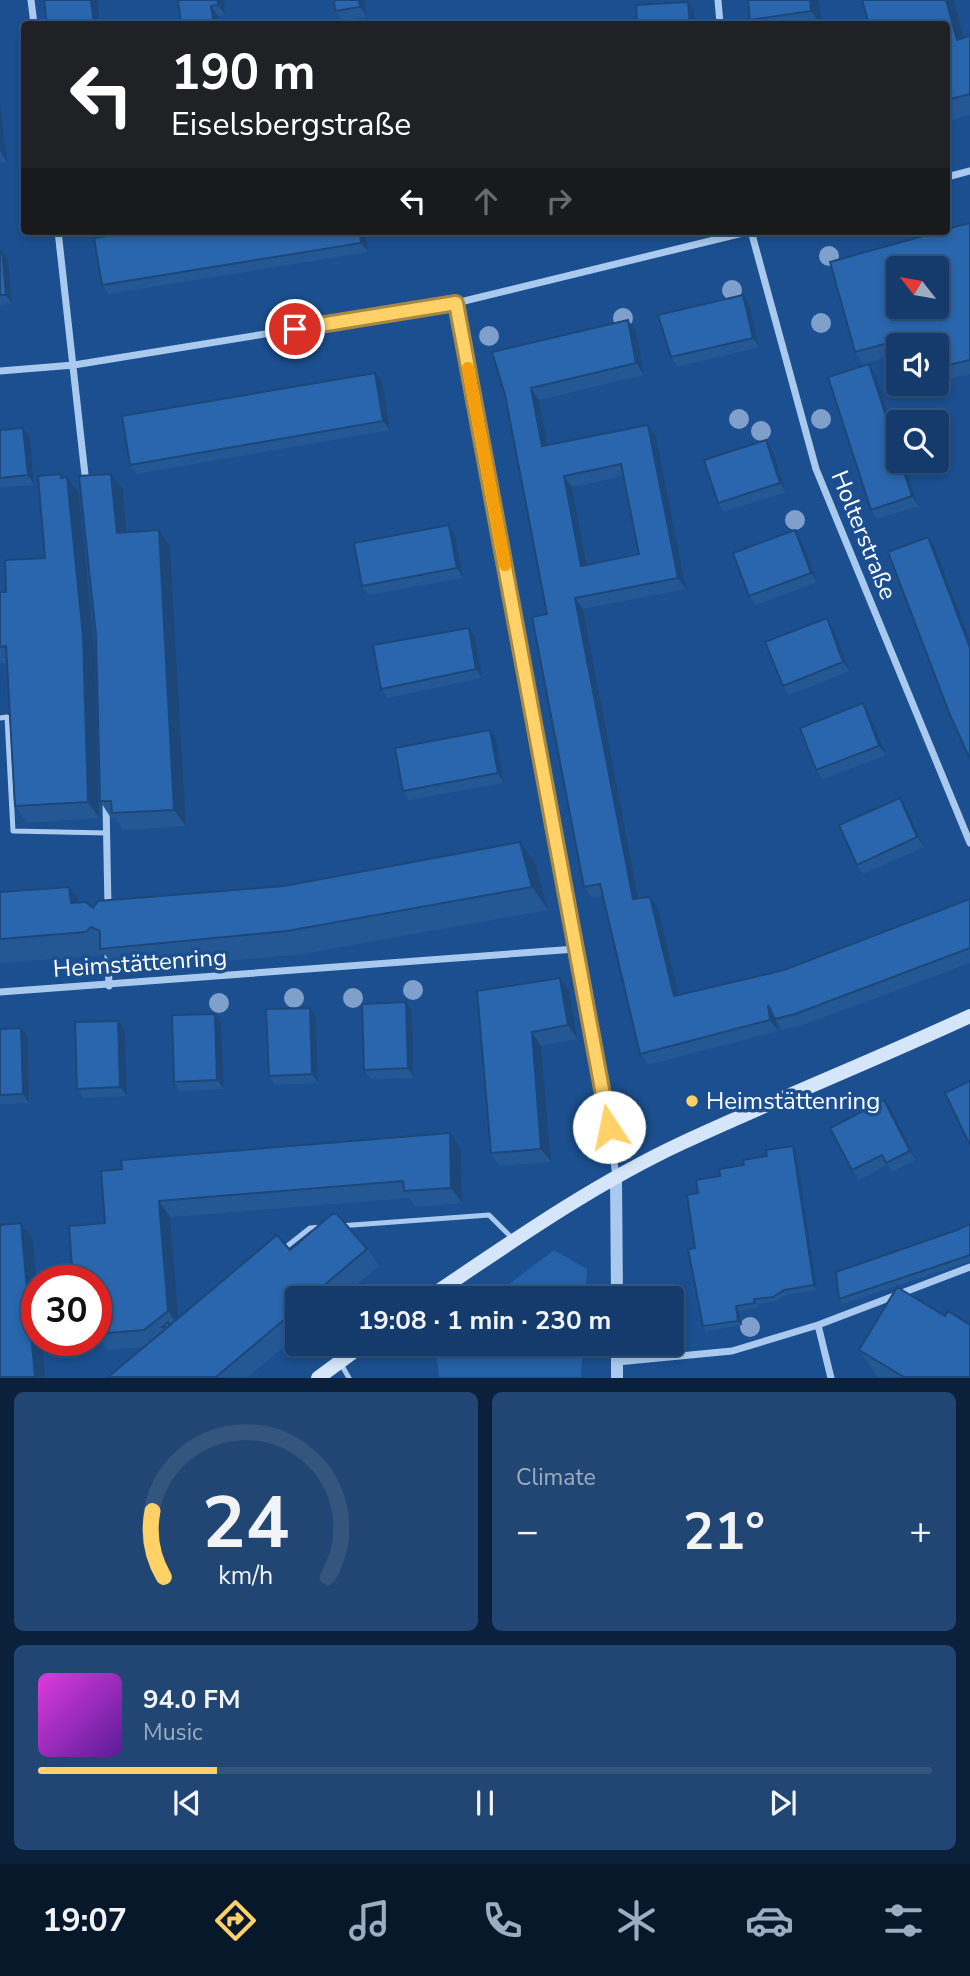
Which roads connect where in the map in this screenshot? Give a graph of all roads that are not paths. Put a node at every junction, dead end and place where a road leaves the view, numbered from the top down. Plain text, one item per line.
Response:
1 (31, 0) edge
2 (718, 0) edge
3 (34, 21) edge
4 (720, 21) edge
5 (970, 171) edge
6 (950, 176) edge
7 (58, 235) edge
8 (735, 235) edge
9 (752, 235) edge
10 (456, 303) junction
11 (74, 365) junction
12 (0, 371) edge
13 (86, 493) edge
14 (0, 718) edge
15 (106, 799) edge
16 (107, 832) junction
17 (970, 844) edge
18 (108, 915) edge
19 (576, 949) junction
20 (108, 956) edge
21 (109, 986) junction
22 (0, 992) edge
23 (970, 1016) edge
24 (616, 1178) junction
25 (514, 1239) junction
26 (279, 1253) edge
27 (970, 1267) edge
28 (445, 1286) edge
29 (617, 1286) edge
30 (818, 1325) junction
31 (347, 1356) edge
32 (617, 1356) edge
33 (340, 1361) junction
34 (617, 1362) junction
35 (318, 1377) edge
36 (349, 1377) edge
37 (617, 1377) edge
38 (831, 1377) edge

1 - 3 street
2 - 4 street
5 - 6 street
7 - 11 street
8 - 10 street
9 - 17 street, Holterstraße
10 - 11 street
10 - 19 street
11 - 12 street
11 - 13 street
14 - 16 lane
15 - 16 street
16 - 18 street
19 - 21 street, Heimstättenring
19 - 24 street
20 - 21 street
21 - 22 street, Heimstättenring
23 - 24 main road
24 - 25 main road
24 - 29 street
25 - 26 lane
25 - 28 main road
27 - 30 street
30 - 34 street
30 - 38 street
31 - 33 main road
32 - 34 street
33 - 35 main road
33 - 36 lane
34 - 37 street

